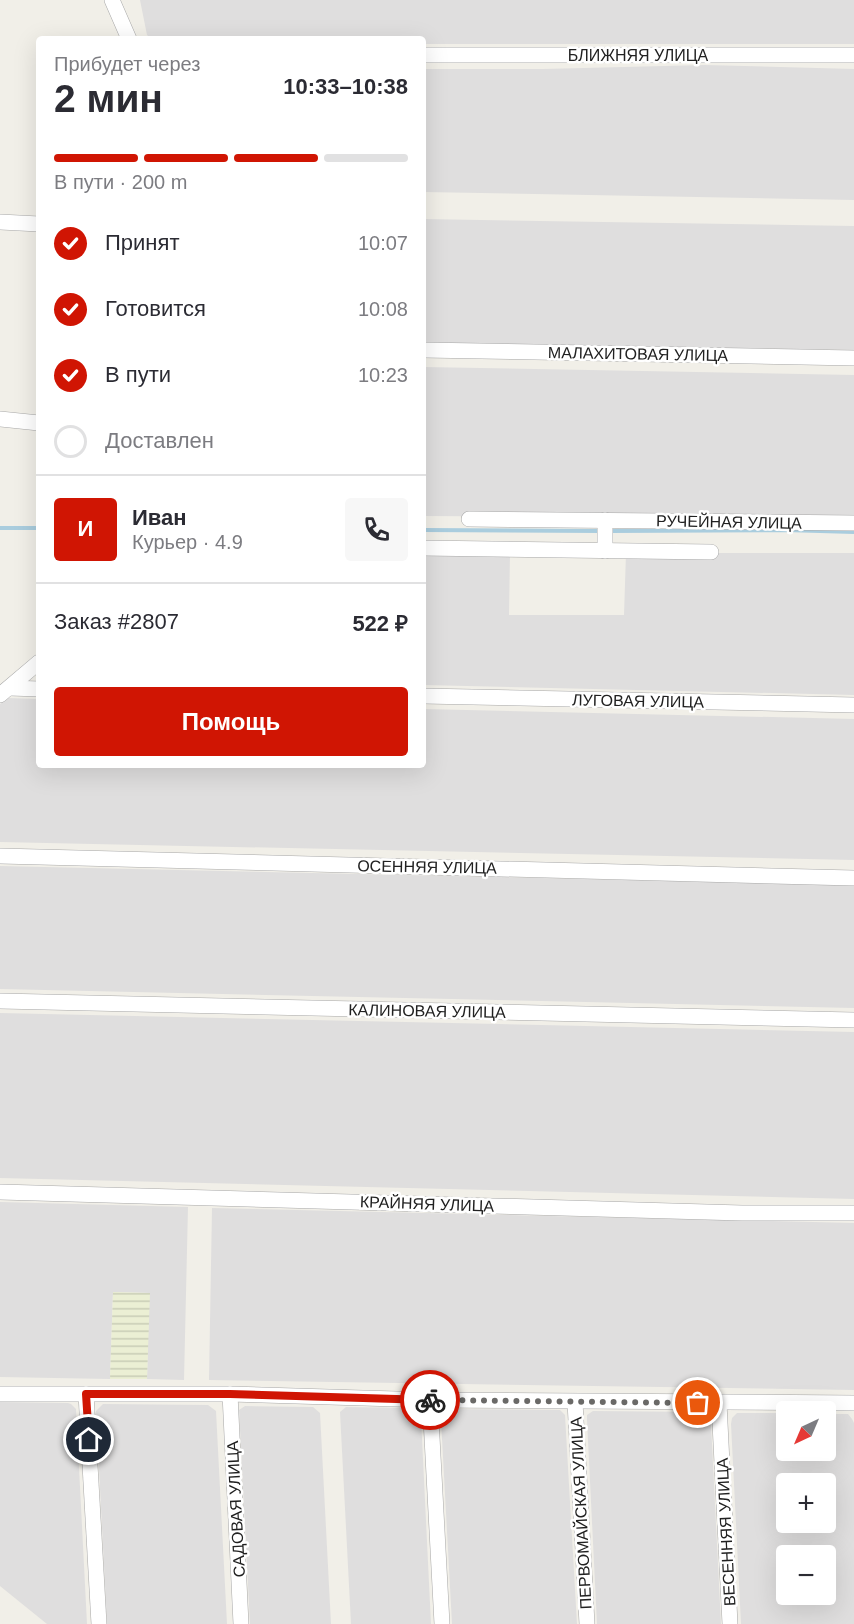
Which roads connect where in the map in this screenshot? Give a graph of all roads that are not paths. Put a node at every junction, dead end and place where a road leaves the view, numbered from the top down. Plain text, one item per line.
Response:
1 (112, 0) edge
2 (128, 36) edge
3 (426, 56) edge
4 (854, 56) edge
5 (0, 222) edge
6 (36, 224) edge
7 (426, 350) edge
8 (854, 358) edge
9 (0, 419) edge
10 (36, 423) edge
11 (469, 519) dead end
12 (605, 520) junction
13 (854, 523) edge
14 (426, 548) edge
15 (605, 551) junction
16 (711, 552) dead end
17 (36, 665) edge
18 (36, 688) edge
19 (5, 691) edge
20 (426, 696) edge
21 (854, 705) edge
22 (0, 856) edge
23 (854, 878) edge
24 (0, 1001) edge
25 (854, 1020) edge
26 (0, 1192) edge
27 (854, 1213) edge
28 (0, 1394) edge
29 (86, 1394) junction
30 (230, 1394) junction
31 (430, 1400) junction
32 (575, 1402) junction
33 (854, 1403) edge
34 (719, 1404) junction
35 (99, 1624) edge
36 (241, 1624) edge
37 (442, 1624) edge
38 (587, 1624) edge
39 (730, 1624) edge

1 - 2 street
3 - 4 street, БЛИЖНЯЯ УЛИЦА
5 - 6 street
7 - 8 street, МАЛАХИТОВАЯ УЛИЦА
9 - 10 street
11 - 12 street, РУЧЕЙНАЯ УЛИЦА
12 - 13 street, РУЧЕЙНАЯ УЛИЦА
12 - 15 street
14 - 15 street, РУЧЕЙНАЯ УЛИЦА
15 - 16 street, РУЧЕЙНАЯ УЛИЦА
17 - 19 street
18 - 19 street
20 - 21 street, ЛУГОВАЯ УЛИЦА
22 - 23 street, ОСЕННЯЯ УЛИЦА
24 - 25 street, КАЛИНОВАЯ УЛИЦА
26 - 27 street, КРАЙНЯЯ УЛИЦА
28 - 29 street
29 - 30 street
29 - 35 street
30 - 31 street
30 - 36 street, САДОВАЯ УЛИЦА
31 - 32 street
31 - 37 street
32 - 34 street
32 - 38 street, ПЕРВОМАЙСКАЯ УЛИЦА
33 - 34 street
34 - 39 street, ВЕСЕННЯЯ УЛИЦА

